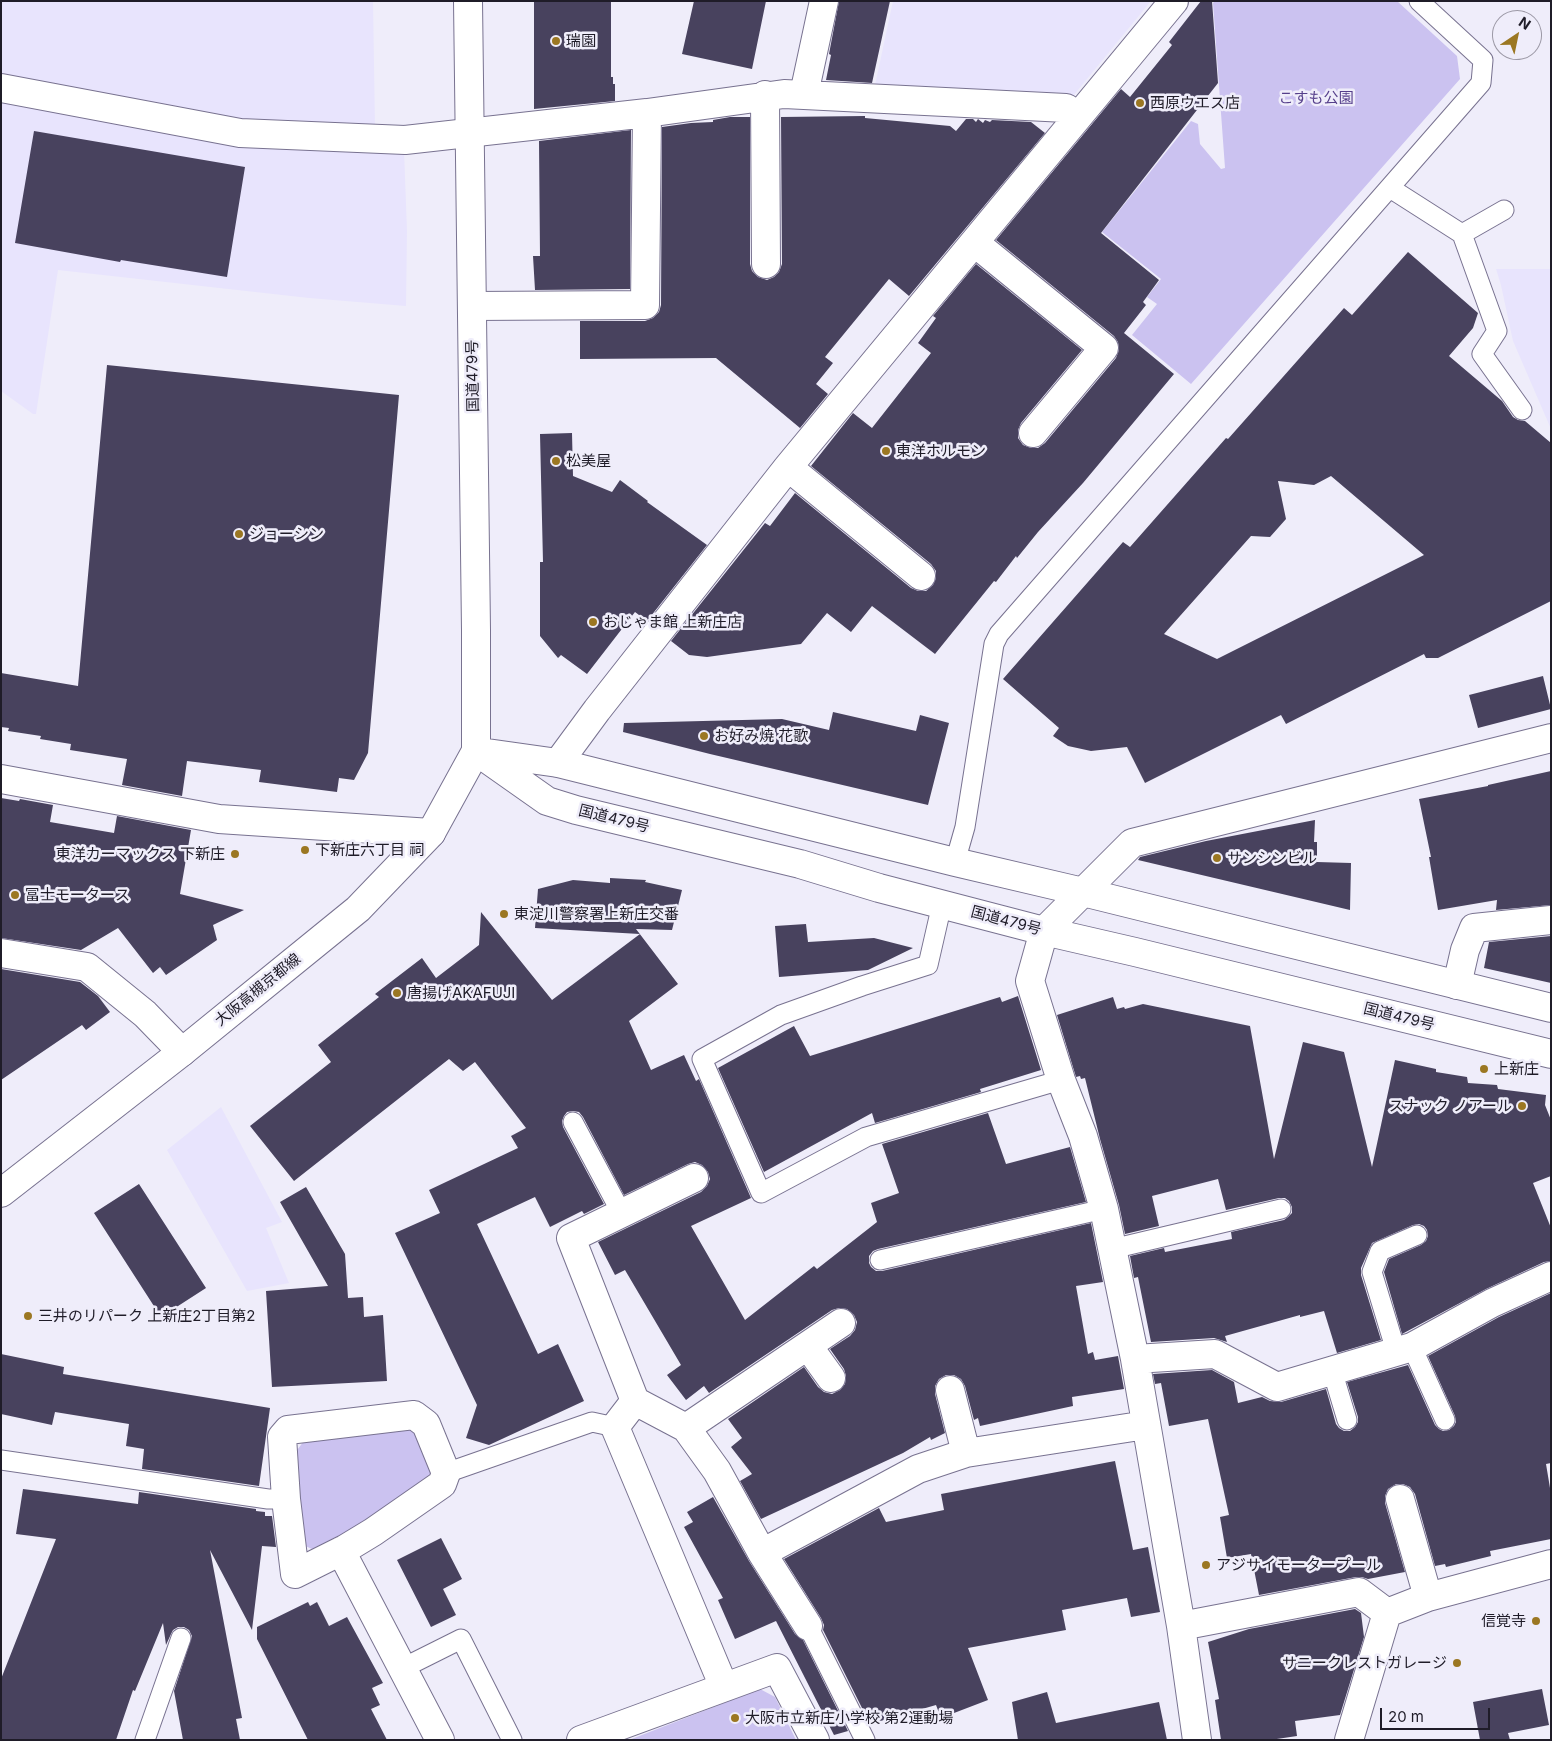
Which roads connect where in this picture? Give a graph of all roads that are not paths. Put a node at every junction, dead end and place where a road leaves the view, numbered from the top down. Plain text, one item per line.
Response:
1 (468, 1) edge
2 (824, 1) edge
3 (1174, 1) edge
4 (1419, 1) edge
5 (1, 88) edge
6 (804, 94) junction
7 (765, 95) junction
8 (647, 113) junction
9 (1078, 116) junction
10 (470, 132) junction
11 (1390, 188) junction
12 (1504, 210) dead end
13 (1462, 234) junction
14 (975, 243) junction
15 (766, 264) dead end
16 (472, 306) junction
17 (1522, 410) dead end
18 (1033, 433) dead end
19 (788, 467) junction
20 (921, 576) dead end
21 (1551, 738) edge
22 (476, 751) junction
23 (558, 763) junction
24 (1, 779) edge
25 (431, 832) junction
26 (955, 862) junction
27 (1083, 892) junction
28 (942, 904) junction
29 (1551, 920) edge
30 (1044, 931) junction
31 (1, 953) edge
32 (1457, 985) junction
33 (1551, 1008) edge
34 (182, 1052) junction
35 (1551, 1054) edge
36 (1061, 1080) junction
37 (573, 1122) dead end
38 (694, 1178) dead end
39 (1, 1193) edge
40 (1104, 1209) junction
41 (1280, 1209) dead end
42 (622, 1214) junction
43 (1417, 1235) dead end
44 (1112, 1249) junction
45 (880, 1260) dead end
46 (1551, 1276) edge
47 (841, 1324) dead end
48 (808, 1346) junction
49 (1404, 1349) junction
50 (1135, 1359) junction
51 (1332, 1370) junction
52 (832, 1378) dead end
53 (950, 1390) dead end
54 (635, 1401) junction
55 (1347, 1420) dead end
56 (1445, 1420) dead end
57 (1146, 1425) junction
58 (615, 1427) junction
59 (686, 1428) junction
60 (966, 1453) junction
61 (1, 1460) edge
62 (446, 1473) junction
63 (286, 1499) junction
64 (1400, 1499) dead end
65 (341, 1551) junction
66 (762, 1553) junction
67 (1551, 1564) edge
68 (1428, 1597) junction
69 (1387, 1613) junction
70 (808, 1626) joint
71 (1181, 1626) junction
72 (181, 1638) dead end
73 (403, 1668) junction
74 (724, 1687) junction
75 (145, 1740) edge
76 (440, 1740) edge
77 (512, 1740) edge
78 (582, 1740) edge
79 (815, 1740) edge
80 (865, 1740) edge
81 (1197, 1740) edge
82 (1349, 1740) edge

1 - 10 main road, 国道479号
2 - 6 main road
3 - 9 main road
4 - 11 lane
5 - 10 main road
6 - 7 main road
6 - 9 main road
7 - 8 main road
7 - 15 main road
8 - 10 main road
8 - 16 main road
9 - 14 main road
10 - 16 main road, 国道479号
11 - 13 lane
11 - 26 lane
12 - 13 lane
13 - 17 lane
14 - 18 main road
14 - 19 main road
16 - 22 main road, 国道479号
19 - 20 main road
19 - 23 main road
21 - 27 main road
22 - 23 main road
22 - 25 main road, 大阪高槻京都線
22 - 28 main road, 国道479号
23 - 26 main road
24 - 25 main road
25 - 34 main road, 大阪高槻京都線
26 - 27 main road
27 - 30 main road
27 - 32 main road
28 - 30 main road, 国道479号
28 - 36 lane
29 - 32 main road
30 - 35 main road, 国道479号
30 - 36 main road
31 - 34 main road
32 - 33 main road
34 - 39 main road, 大阪高槻京都線
36 - 40 main road
37 - 42 lane
38 - 42 main road
40 - 44 main road
40 - 45 lane
41 - 44 lane
42 - 54 main road
43 - 49 lane
44 - 50 main road
46 - 49 main road
47 - 48 main road
48 - 52 main road
48 - 59 main road
49 - 51 main road
49 - 56 lane
50 - 51 main road
50 - 57 main road
51 - 55 lane
53 - 60 main road
54 - 58 main road
54 - 59 main road
57 - 60 main road
57 - 71 main road
58 - 62 lane
58 - 74 main road
59 - 66 main road
60 - 66 main road
61 - 63 lane
62 - 63 main road
62 - 65 main road
63 - 65 main road
64 - 68 main road
65 - 73 main road
66 - 70 main road
67 - 68 main road
68 - 69 main road
69 - 71 main road
69 - 82 main road
70 - 80 lane
71 - 81 main road
72 - 75 lane
73 - 76 main road
73 - 77 lane
74 - 78 main road
74 - 79 main road

